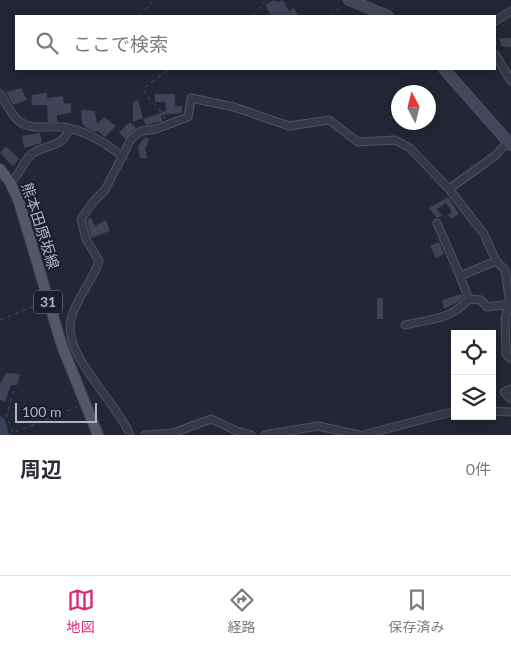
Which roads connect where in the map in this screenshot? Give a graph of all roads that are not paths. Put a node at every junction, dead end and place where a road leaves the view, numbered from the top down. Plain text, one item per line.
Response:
1 (349, 0) edge
2 (511, 12) edge
3 (386, 15) edge
4 (496, 20) edge
5 (496, 56) edge
6 (445, 70) edge
7 (511, 81) edge
8 (0, 94) edge
9 (69, 128) junction
10 (510, 142) edge
11 (123, 158) junction
12 (0, 169) edge
13 (10, 182) junction
14 (449, 189) junction
15 (437, 223) dead end
16 (496, 260) junction
17 (460, 276) junction
18 (469, 299) junction
19 (510, 304) edge
20 (405, 325) dead end
21 (511, 359) edge
22 (511, 389) edge
23 (511, 399) edge
24 (496, 412) edge
25 (511, 412) edge
26 (451, 413) edge
27 (98, 435) edge
28 (130, 435) edge
29 (145, 435) edge
30 (251, 435) edge
31 (265, 435) edge
32 (359, 435) edge
33 (363, 435) edge

1 - 3 street
2 - 4 street
5 - 7 street
6 - 10 street
8 - 9 street
9 - 11 street
9 - 13 street
10 - 14 street
11 - 14 street
11 - 28 street
12 - 13 main road, 熊本田原坂線 / 31
13 - 27 main road, 熊本田原坂線 / 31
14 - 16 street
15 - 17 street
16 - 17 street
16 - 19 street
17 - 18 street
18 - 19 street
18 - 20 street
19 - 21 street
22 - 23 street
24 - 25 street
26 - 33 street
29 - 30 street
31 - 32 street

